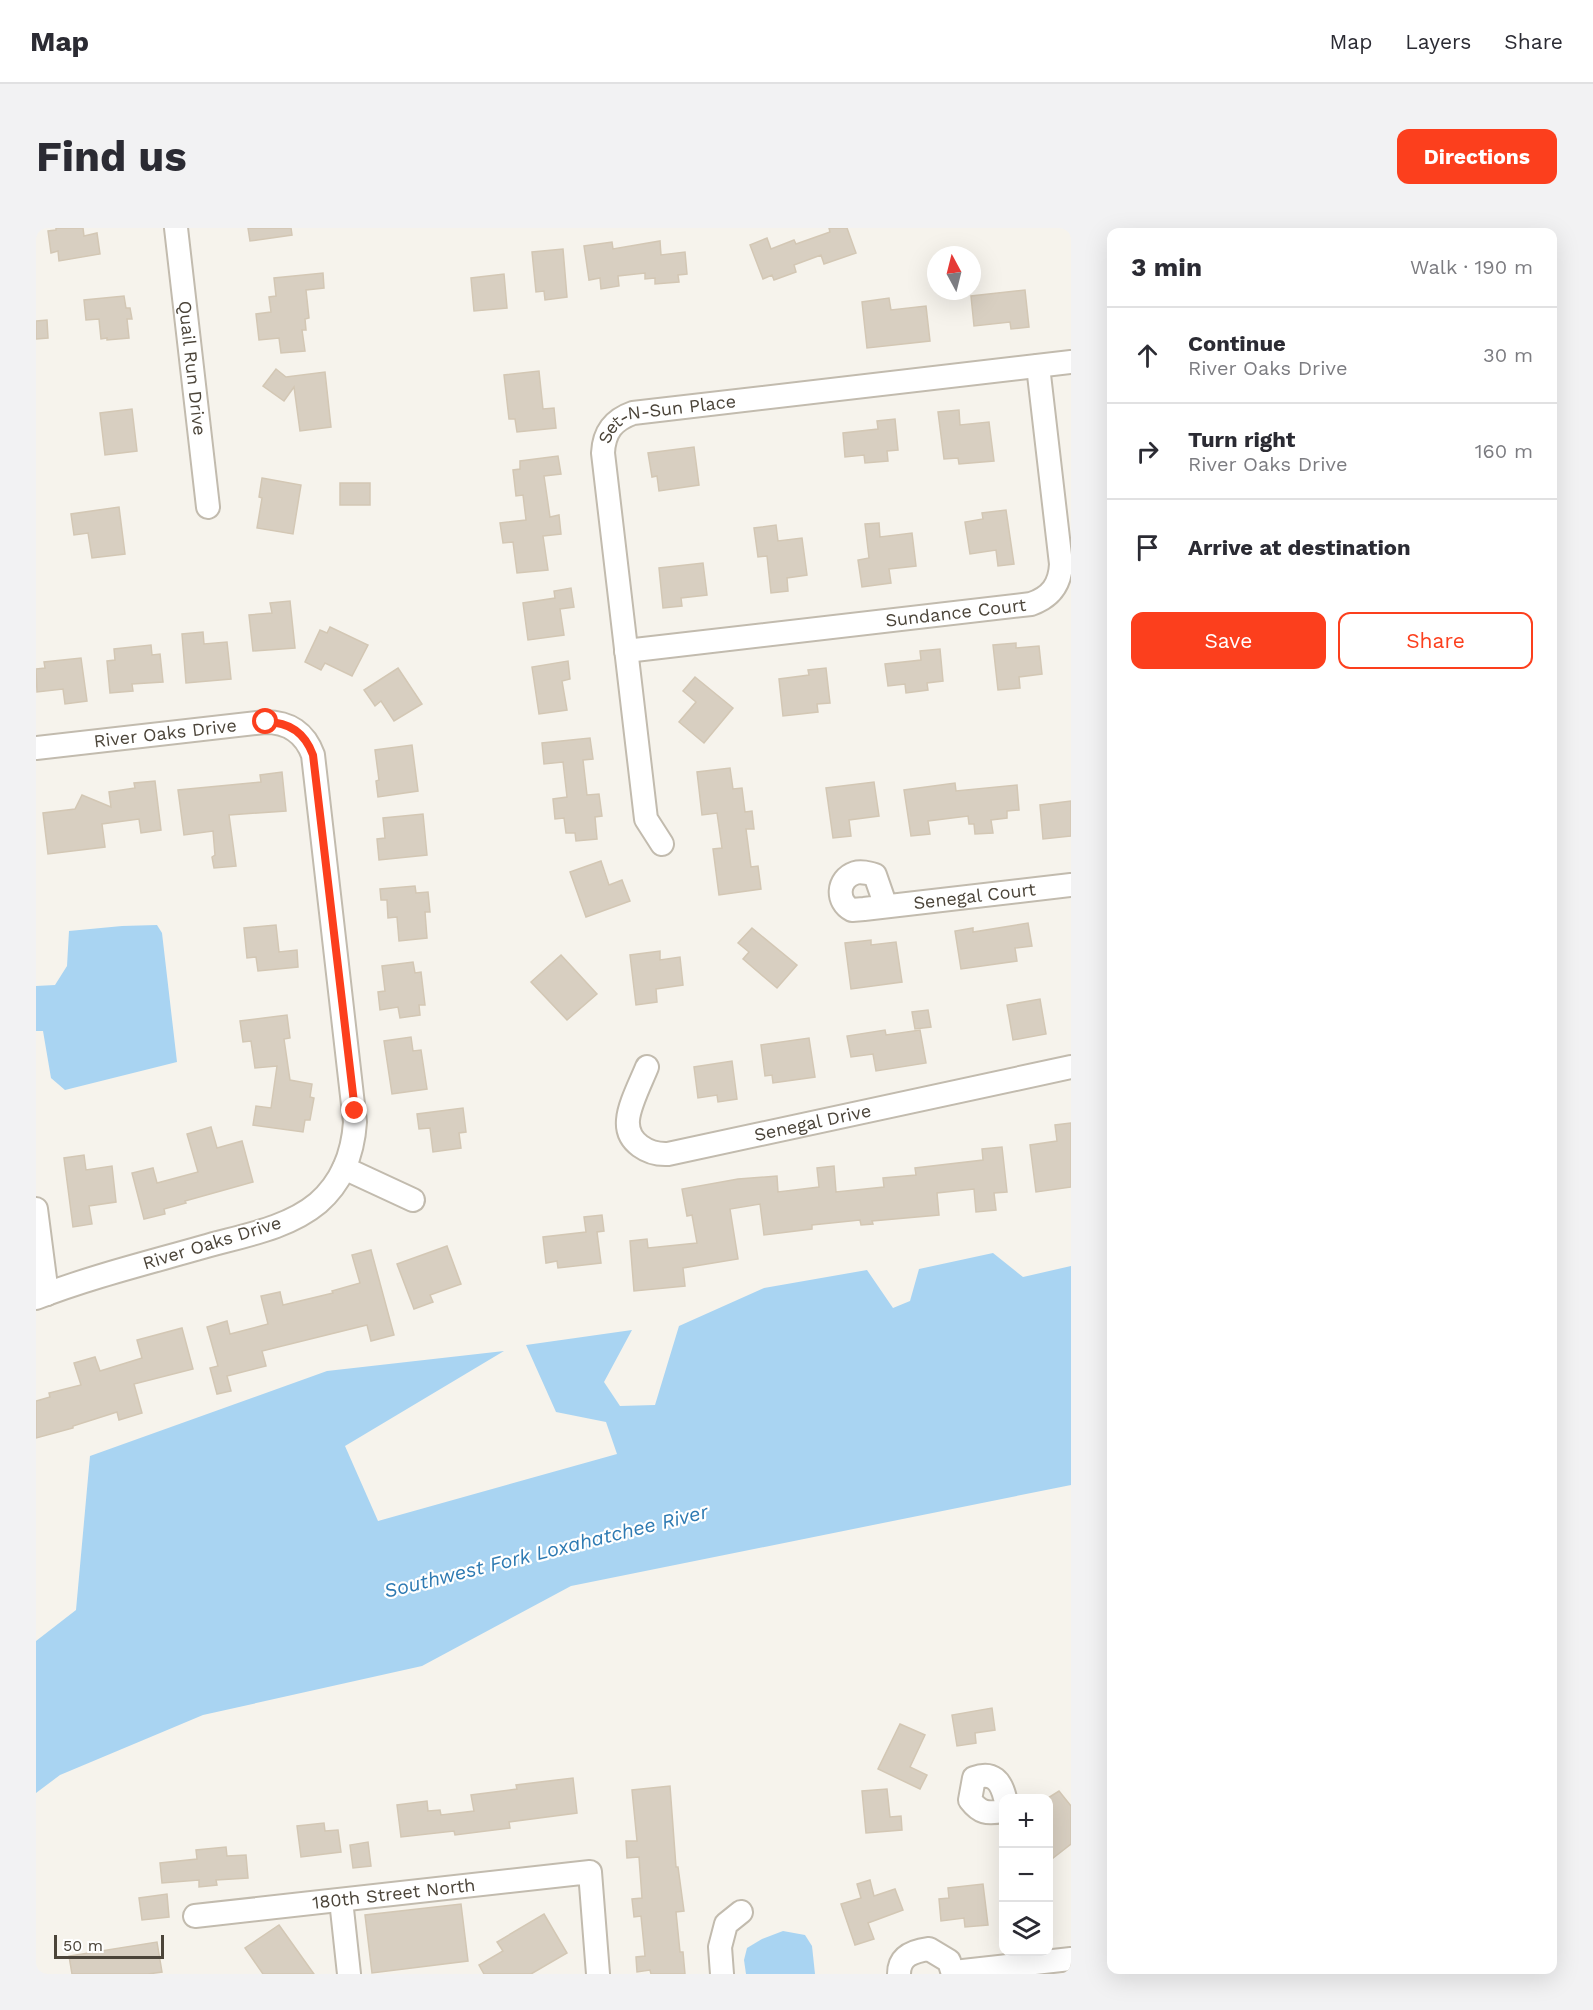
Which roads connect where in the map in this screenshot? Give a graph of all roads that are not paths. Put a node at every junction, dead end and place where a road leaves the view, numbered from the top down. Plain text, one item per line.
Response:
1 (176, 228) edge
2 (1071, 362) edge
3 (1038, 366) junction
4 (208, 507) dead end
5 (626, 651) junction
6 (36, 748) edge
7 (662, 844) dead end
8 (1071, 885) edge
9 (878, 907) dead end
10 (647, 1067) dead end
11 (1071, 1067) edge
12 (344, 1168) junction
13 (412, 1200) dead end
14 (36, 1209) edge
15 (41, 1296) edge
16 (1004, 1794) edge
17 (999, 1811) edge
18 (341, 1900) junction
19 (741, 1912) dead end
20 (195, 1916) dead end
21 (1024, 1958) edge
22 (1071, 1959) edge
23 (954, 1973) edge
24 (349, 1974) edge
25 (598, 1974) edge
26 (722, 1974) edge
27 (899, 1974) edge

1 - 4 street, Quail Run Drive
2 - 3 street, Set-N-Sun Place
3 - 5 street, Sundance Court
3 - 5 street, Set-N-Sun Place
5 - 7 street, Set-N-Sun Place
6 - 12 street, River Oaks Drive
8 - 9 street, Senegal Court
10 - 11 street, Senegal Drive
12 - 13 street
12 - 15 street, River Oaks Drive
14 - 15 street
16 - 17 street
18 - 20 street, 180th Street North
18 - 24 street
18 - 25 street, 180th Street North
19 - 26 street
21 - 22 street
21 - 23 street
23 - 27 street

